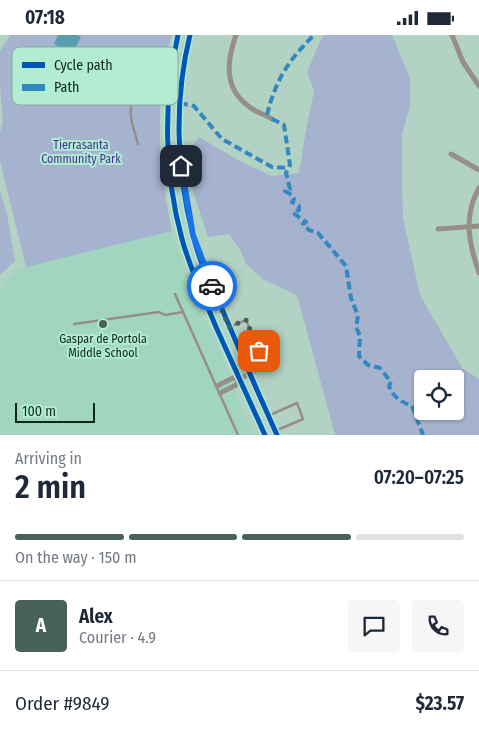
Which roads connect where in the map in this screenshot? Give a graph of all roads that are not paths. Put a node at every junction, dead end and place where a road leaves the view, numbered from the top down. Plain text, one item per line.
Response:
1 (190, 35) edge
2 (236, 35) edge
3 (452, 35) edge
4 (178, 82) edge
5 (479, 86) edge
6 (180, 91) junction
7 (132, 105) edge
8 (169, 105) edge
9 (272, 119) dead end
10 (138, 145) dead end
11 (451, 153) dead end
12 (479, 170) edge
13 (479, 188) edge
14 (468, 226) junction
15 (479, 226) edge
16 (438, 229) dead end
17 (479, 273) edge
18 (234, 278) dead end
19 (212, 287) junction
20 (175, 294) dead end
21 (183, 312) junction
22 (74, 324) dead end
23 (229, 327) junction
24 (250, 374) junction
25 (239, 379) junction
26 (217, 386) junction
27 (220, 393) junction
28 (268, 415) junction
29 (276, 433) edge
30 (238, 435) edge
31 (265, 435) edge

1 - 6 main road
2 - 9 street
3 - 5 street
4 - 6 main road
6 - 19 main road
7 - 10 lane
8 - 25 main road
11 - 12 street
13 - 14 street
14 - 15 street
14 - 16 street
14 - 17 street
18 - 19 lane
19 - 23 main road
20 - 21 lane
21 - 22 lane
21 - 26 lane
23 - 24 main road
23 - 24 lane
24 - 25 street
24 - 28 main road
25 - 26 street
25 - 27 street
25 - 31 main road
26 - 27 lane
27 - 30 lane
28 - 29 main road
28 - 29 lane

